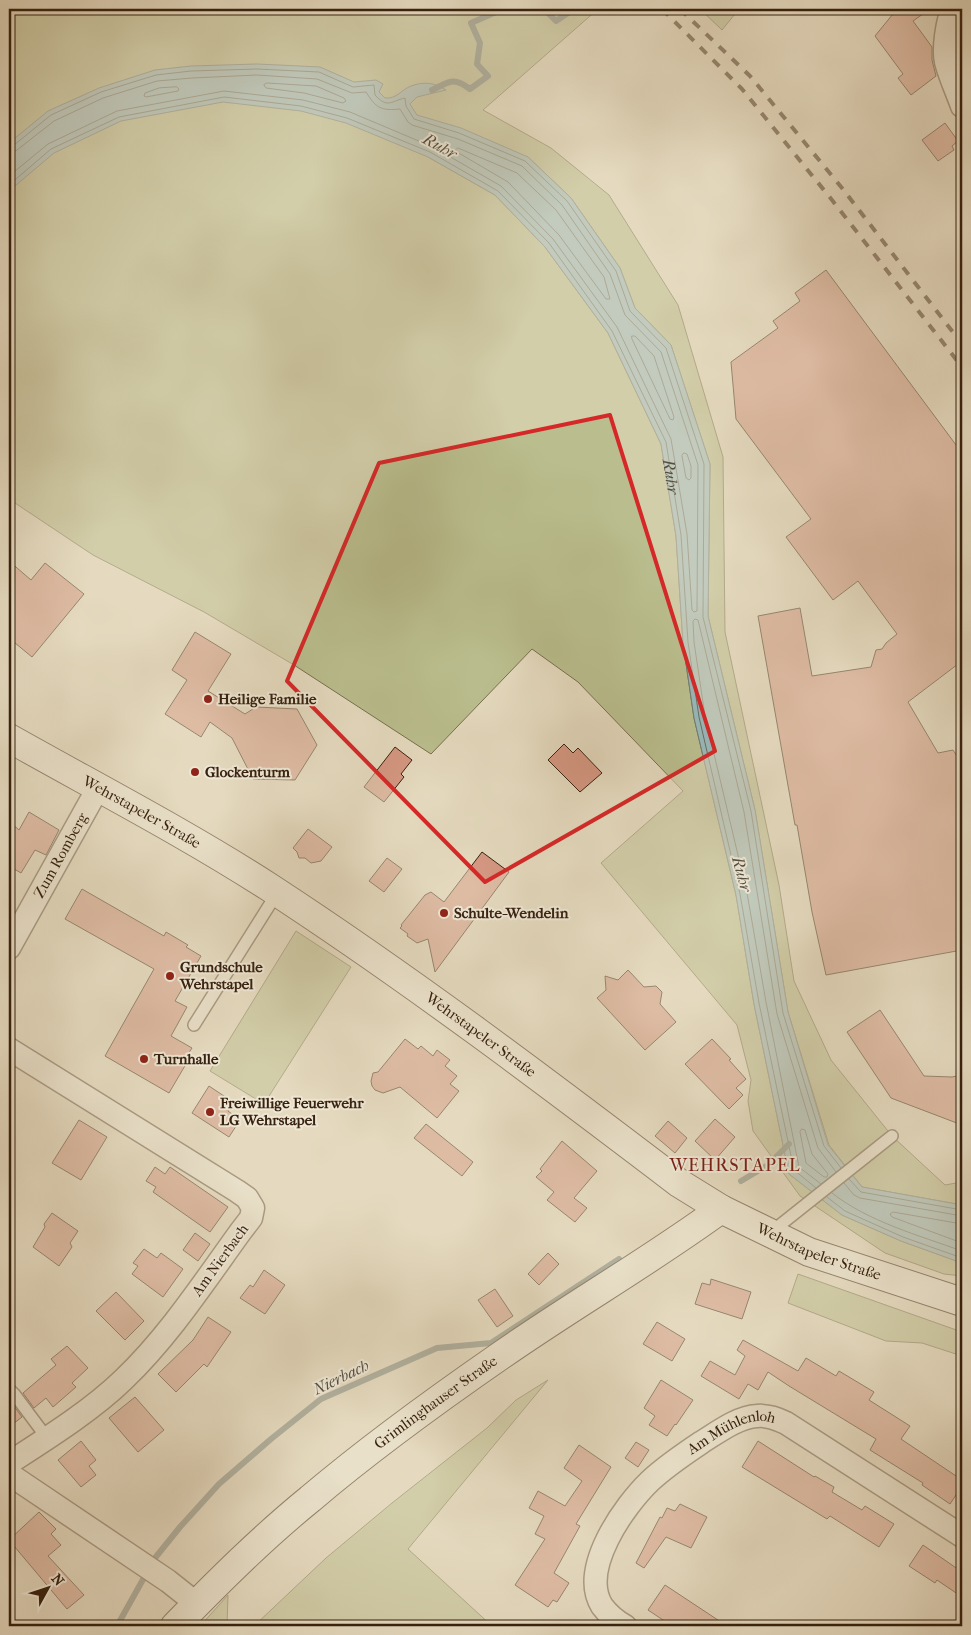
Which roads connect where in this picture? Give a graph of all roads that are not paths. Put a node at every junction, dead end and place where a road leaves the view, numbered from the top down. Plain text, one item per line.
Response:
1 (953, 9) edge
2 (962, 106) edge
3 (9, 738) edge
4 (98, 788) junction
5 (277, 893) junction
6 (9, 948) edge
7 (194, 1025) dead end
8 (9, 1049) edge
9 (892, 1136) dead end
10 (721, 1209) junction
11 (777, 1226) junction
12 (962, 1302) edge
13 (9, 1389) edge
14 (47, 1438) junction
15 (9, 1463) edge
16 (9, 1474) edge
17 (962, 1536) edge
18 (197, 1604) junction
19 (175, 1626) edge
20 (625, 1626) edge

1 - 2 street
3 - 4 main road, Wehrstapeler Straße
4 - 5 main road, Wehrstapeler Straße
4 - 6 street, Zum Romberg
5 - 7 lane
5 - 10 main road, Wehrstapeler Straße
8 - 14 street, Am Nierbach
9 - 11 lane
10 - 11 main road, Wehrstapeler Straße
10 - 18 main road, Grimlinghauser Straße
11 - 12 main road, Wehrstapeler Straße
13 - 14 lane
14 - 15 street, Am Nierbach
16 - 18 street
17 - 20 street, Am Mühlenloh
18 - 19 main road, Grimlinghauser Straße

